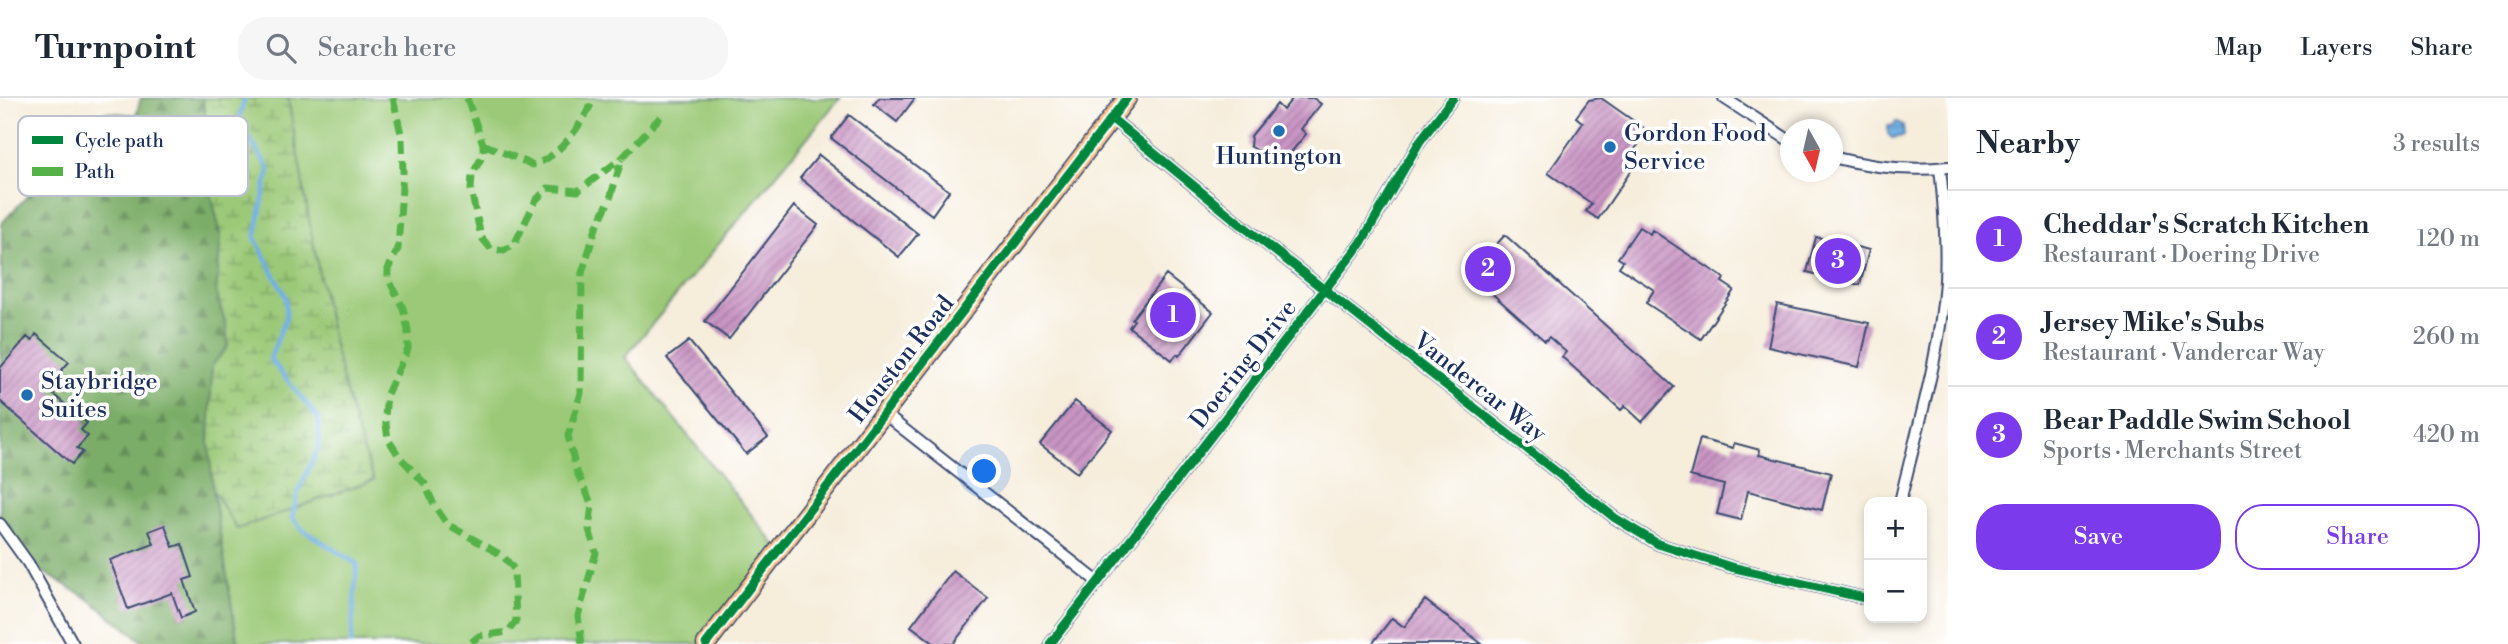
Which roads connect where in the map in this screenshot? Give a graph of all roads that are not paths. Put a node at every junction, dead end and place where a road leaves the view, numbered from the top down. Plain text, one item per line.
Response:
1 (1127, 98) edge
2 (1453, 98) edge
3 (1724, 98) edge
4 (1111, 118) junction
5 (1780, 134) edge
6 (1843, 161) edge
7 (1944, 167) edge
8 (1325, 288) junction
9 (883, 413) junction
10 (1901, 497) edge
11 (0, 524) edge
12 (1098, 582) junction
13 (1864, 598) edge
14 (73, 644) edge
15 (706, 644) edge
16 (1050, 644) edge

1 - 4 main road, Houston Road
2 - 8 street, Doering Drive
3 - 5 street
4 - 8 street, Vandercar Way
4 - 9 main road, Houston Road
6 - 7 street
7 - 10 street
8 - 12 street, Doering Drive
8 - 13 street, Vandercar Way
9 - 12 street
9 - 15 main road, Houston Road
11 - 14 street
12 - 16 street, Doering Drive

